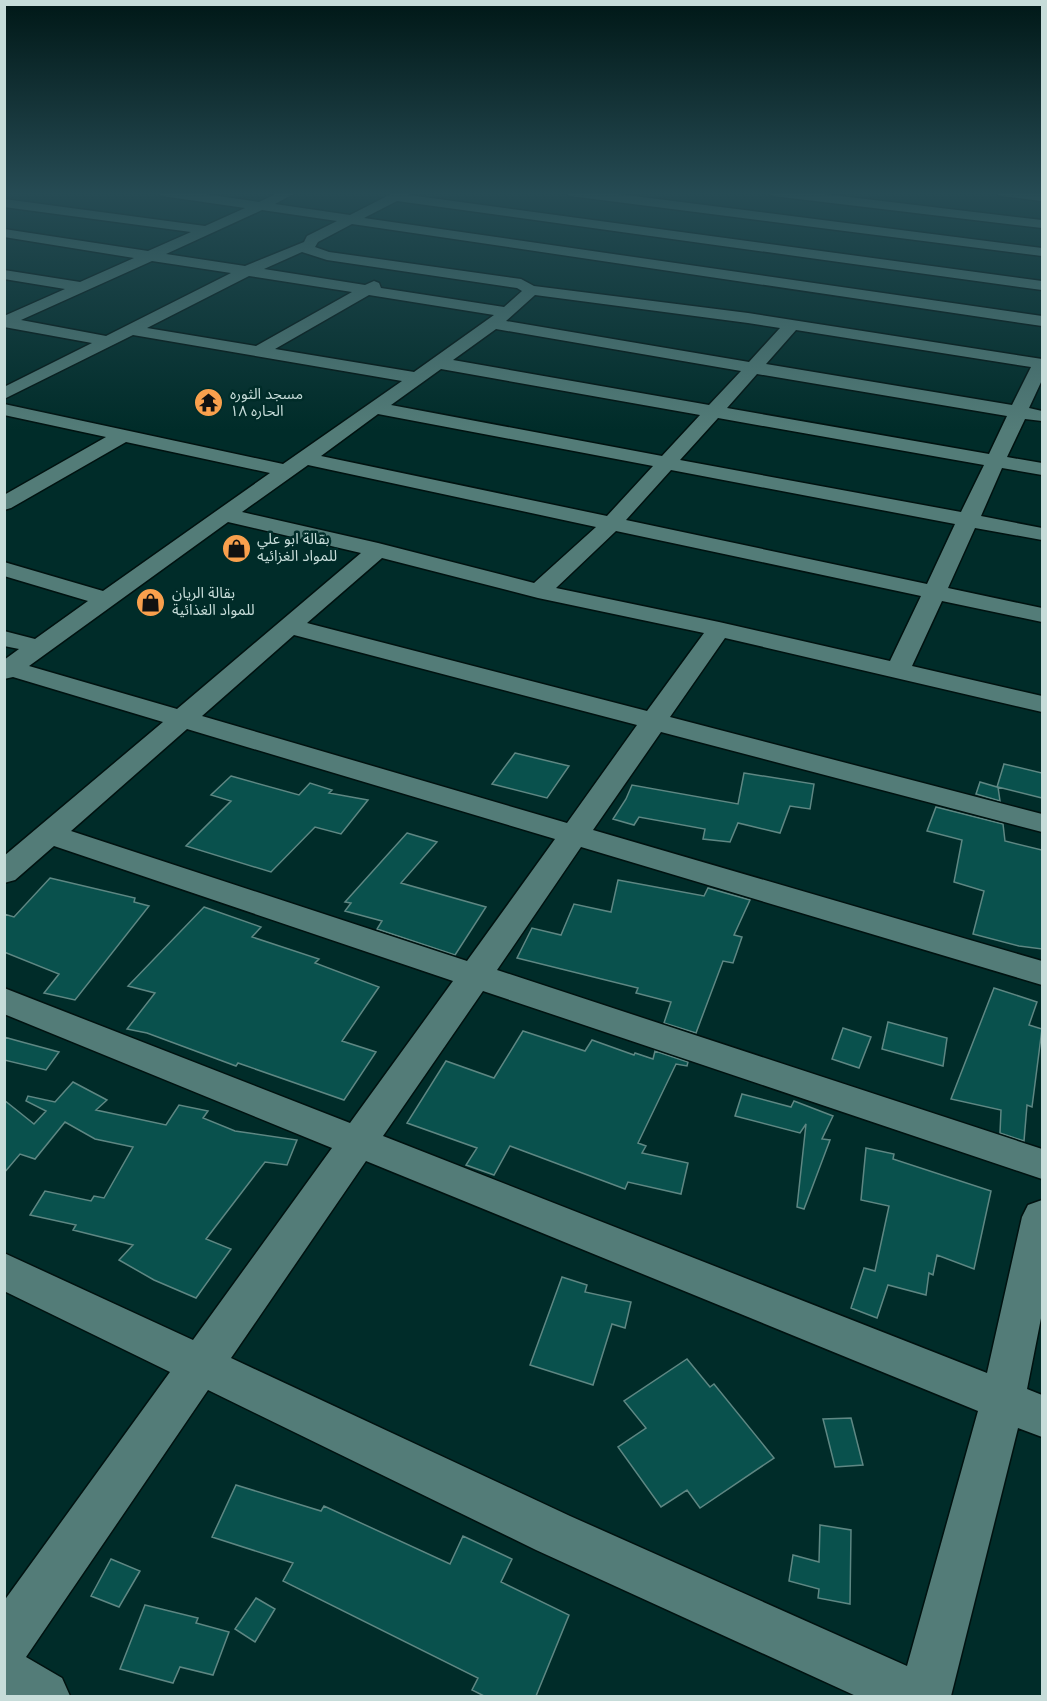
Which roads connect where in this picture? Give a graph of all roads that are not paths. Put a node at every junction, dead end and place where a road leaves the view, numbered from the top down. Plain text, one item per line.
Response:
1 (117, 271) edge
2 (241, 271) edge
3 (400, 271) edge
4 (452, 271) edge
5 (535, 271) edge
6 (698, 271) edge
7 (797, 271) edge
8 (942, 271) edge
9 (245, 272) junction
10 (4, 274) edge
11 (529, 277) junction
12 (784, 284) junction
13 (1042, 285) edge
14 (83, 287) junction
15 (367, 290) junction
16 (500, 318) junction
17 (748, 318) junction
18 (1042, 321) edge
19 (5, 322) edge
20 (792, 325) junction
21 (130, 330) junction
22 (108, 341) junction
23 (259, 351) junction
24 (1038, 358) edge
25 (438, 363) junction
26 (754, 368) junction
27 (418, 378) junction
28 (4, 394) edge
29 (375, 408) junction
30 (4, 409) edge
31 (714, 412) junction
32 (1019, 412) junction
33 (1042, 416) edge
34 (124, 435) junction
35 (304, 458) junction
36 (996, 461) junction
37 (668, 463) junction
38 (1042, 469) edge
39 (286, 471) junction
40 (4, 504) edge
41 (225, 514) junction
42 (969, 520) junction
43 (612, 523) junction
44 (1042, 534) edge
45 (378, 550) junction
46 (4, 569) edge
47 (538, 591) junction
48 (935, 591) junction
49 (107, 599) junction
50 (1042, 615) edge
51 (290, 626) junction
52 (719, 629) junction
53 (4, 638) edge
54 (39, 647) junction
55 (7, 670) edge
56 (898, 670) junction
57 (1042, 704) edge
58 (183, 719) junction
59 (654, 721) junction
60 (1042, 823) edge
61 (49, 834) junction
62 (574, 835) junction
63 (4, 873) edge
64 (1042, 973) edge
65 (475, 975) junction
66 (4, 1000) edge
67 (358, 1142) junction
68 (1042, 1164) edge
69 (1042, 1217) edge
70 (4, 1271) edge
71 (202, 1363) junction
72 (1023, 1408) edge
73 (4, 1644) edge
74 (4, 1673) edge
75 (44, 1696) edge
76 (914, 1696) edge
77 (925, 1696) edge

1 - 14 street
2 - 9 street
3 - 15 street
4 - 11 street
5 - 11 street
6 - 12 street
7 - 12 street
8 - 13 street
9 - 15 street
9 - 21 street
10 - 14 street
11 - 16 street
11 - 17 street
12 - 17 street
12 - 18 street
14 - 19 street
15 - 16 street
15 - 23 street
16 - 25 street
16 - 26 street
17 - 20 street
19 - 22 street
20 - 24 street
20 - 26 street
21 - 22 street
21 - 23 street
22 - 28 street
23 - 27 street
24 - 32 street
25 - 27 street
25 - 31 street
26 - 31 street
26 - 32 street
27 - 29 street
29 - 35 street
29 - 37 street
30 - 34 street
31 - 36 street
31 - 37 street
32 - 33 street
32 - 36 street
34 - 39 street
34 - 40 street
35 - 39 street
35 - 43 street
36 - 38 street
36 - 42 street
37 - 42 street
37 - 43 street
39 - 41 street
41 - 45 street
41 - 49 street
42 - 44 street
42 - 48 street
43 - 47 street
43 - 48 street
45 - 47 street
45 - 51 street
46 - 49 street
47 - 52 street
48 - 50 street
48 - 56 street
49 - 54 street
51 - 58 street
51 - 59 street
52 - 56 street
52 - 59 street
53 - 54 street
54 - 55 street
55 - 58 street
56 - 57 street
58 - 61 street
58 - 62 street
59 - 60 street
59 - 62 street
61 - 63 street
61 - 65 street
62 - 64 street
62 - 65 street
65 - 67 street
65 - 68 street
66 - 67 street
67 - 71 street
67 - 72 street
69 - 72 street
70 - 71 street
71 - 73 street
71 - 76 street
72 - 77 street
74 - 75 street

